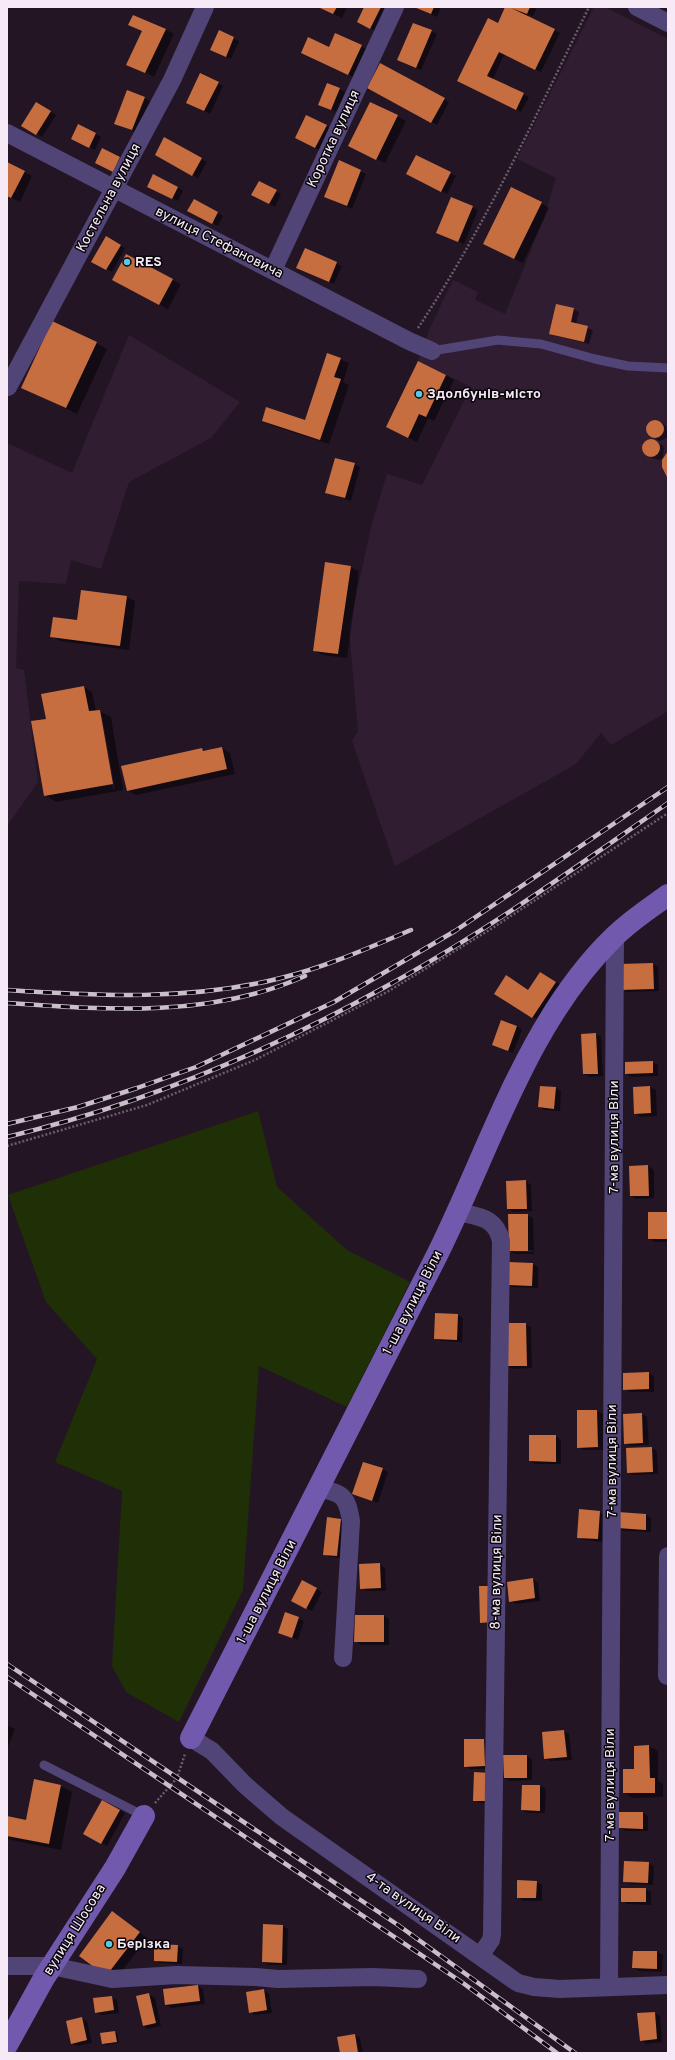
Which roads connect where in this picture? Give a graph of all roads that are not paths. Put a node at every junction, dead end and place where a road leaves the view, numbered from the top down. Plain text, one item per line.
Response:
1 (205, 7) edge
2 (395, 7) edge
3 (637, 7) edge
4 (668, 23) edge
5 (7, 133) edge
6 (115, 189) junction
7 (272, 270) junction
8 (432, 351) joint
9 (668, 368) edge
10 (8, 387) dead end
11 (668, 895) edge
12 (615, 936) junction
13 (458, 1212) junction
14 (320, 1489) junction
15 (668, 1556) edge
16 (342, 1658) dead end
17 (667, 1676) dead end
18 (191, 1738) joint
19 (44, 1765) dead end
20 (144, 1816) joint
21 (480, 1956) junction
22 (7, 1966) edge
23 (52, 1966) junction
24 (418, 1979) dead end
25 (668, 1985) edge
26 (609, 1987) junction
27 (7, 2045) edge

1 - 6 street, Костельна вулиця
2 - 7 street, Коротка вулиця
3 - 4 street
5 - 6 street, вулиця Стефановича
6 - 7 street, вулиця Стефановича
6 - 10 street, Костельна вулиця
7 - 8 street, вулиця Стефановича
8 - 9 lane
11 - 12 main road, 1-ша вулиця Віли
12 - 13 main road, 1-ша вулиця Віли
12 - 26 street, 7-ма вулиця Віли
13 - 14 main road, 1-ша вулиця Віли
13 - 21 street, 8-ма вулиця Віли
14 - 16 street
14 - 18 main road, 1-ша вулиця Віли
15 - 17 street
18 - 21 street, 4-та вулиця Віли
19 - 20 lane
20 - 23 main road, вулиця Шосова
21 - 26 street, 4-та вулиця Віли
22 - 23 street
23 - 24 street
23 - 27 main road, вулиця Шосова
25 - 26 street, 4-та вулиця Віли

